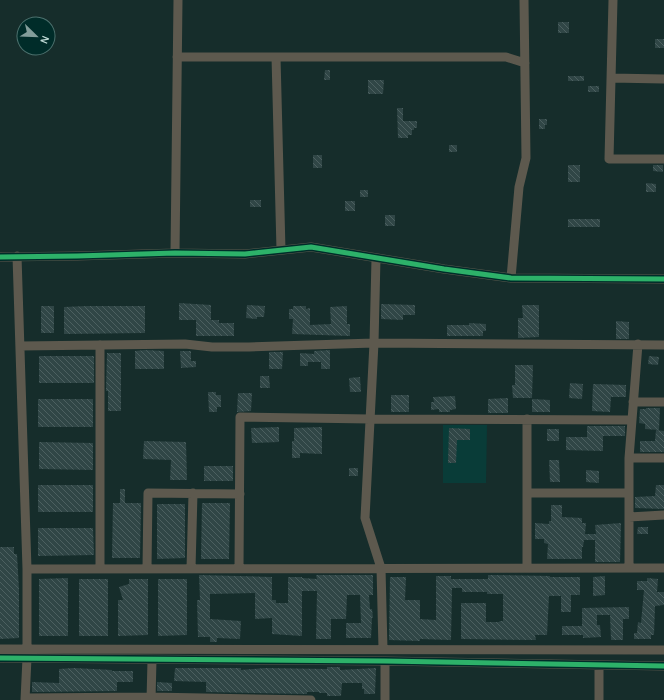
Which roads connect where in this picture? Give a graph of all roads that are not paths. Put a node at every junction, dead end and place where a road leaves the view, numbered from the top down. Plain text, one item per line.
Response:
1 (178, 0) edge
2 (524, 0) edge
3 (613, 0) edge
4 (276, 56) junction
5 (177, 57) junction
6 (525, 63) junction
7 (611, 78) junction
8 (664, 79) edge
9 (664, 159) edge
10 (280, 250) junction
11 (175, 253) junction
12 (17, 256) junction
13 (0, 257) edge
14 (376, 258) junction
15 (511, 278) junction
16 (664, 279) edge
17 (374, 343) junction
18 (638, 344) junction
19 (664, 344) edge
20 (100, 345) junction
21 (20, 346) junction
22 (634, 402) junction
23 (664, 402) edge
24 (370, 419) junction
25 (527, 419) junction
26 (632, 420) junction
27 (629, 458) junction
28 (664, 458) edge
29 (192, 493) junction
30 (629, 493) junction
31 (240, 494) junction
32 (527, 494) junction
33 (664, 515) edge
34 (629, 517) junction
35 (381, 568) junction
36 (527, 568) junction
37 (629, 568) junction
38 (664, 568) edge
39 (28, 569) junction
40 (100, 569) junction
41 (147, 569) junction
42 (191, 569) junction
43 (239, 569) junction
44 (0, 649) edge
45 (383, 649) junction
46 (664, 650) edge
47 (27, 654) junction
48 (0, 658) edge
49 (152, 660) junction
50 (385, 661) junction
51 (599, 665) junction
52 (664, 666) edge
53 (151, 698) edge
54 (25, 699) edge
55 (311, 700) edge
56 (385, 700) edge
57 (599, 700) edge

1 - 5 street
2 - 6 street
3 - 7 street
4 - 5 street
4 - 6 street
4 - 10 street
5 - 11 street
6 - 15 street
7 - 8 street
7 - 9 street
10 - 11 street
10 - 14 street
11 - 12 street
12 - 13 street
12 - 21 street
14 - 15 street
14 - 17 street
15 - 16 street
17 - 18 street
17 - 20 street
17 - 24 street
18 - 19 street
18 - 22 street
20 - 21 street
20 - 40 street
21 - 39 street
22 - 23 street
22 - 26 street
24 - 25 street
24 - 31 street
24 - 35 street
25 - 26 street
25 - 32 street
26 - 27 street
27 - 28 street
27 - 30 street
29 - 31 street
29 - 41 street
29 - 42 street
30 - 32 street
30 - 34 street
31 - 43 street
32 - 36 street
33 - 34 street
34 - 37 street
35 - 36 street
35 - 43 street
35 - 45 street
36 - 37 street
37 - 38 street
39 - 40 street
39 - 47 street
40 - 41 street
41 - 42 street
42 - 43 street
44 - 47 street
45 - 46 street
45 - 47 street
47 - 48 street
47 - 49 street
47 - 54 street
49 - 50 street
49 - 53 street
50 - 51 street
50 - 56 street
51 - 52 street
51 - 57 street
53 - 54 street
53 - 55 street

